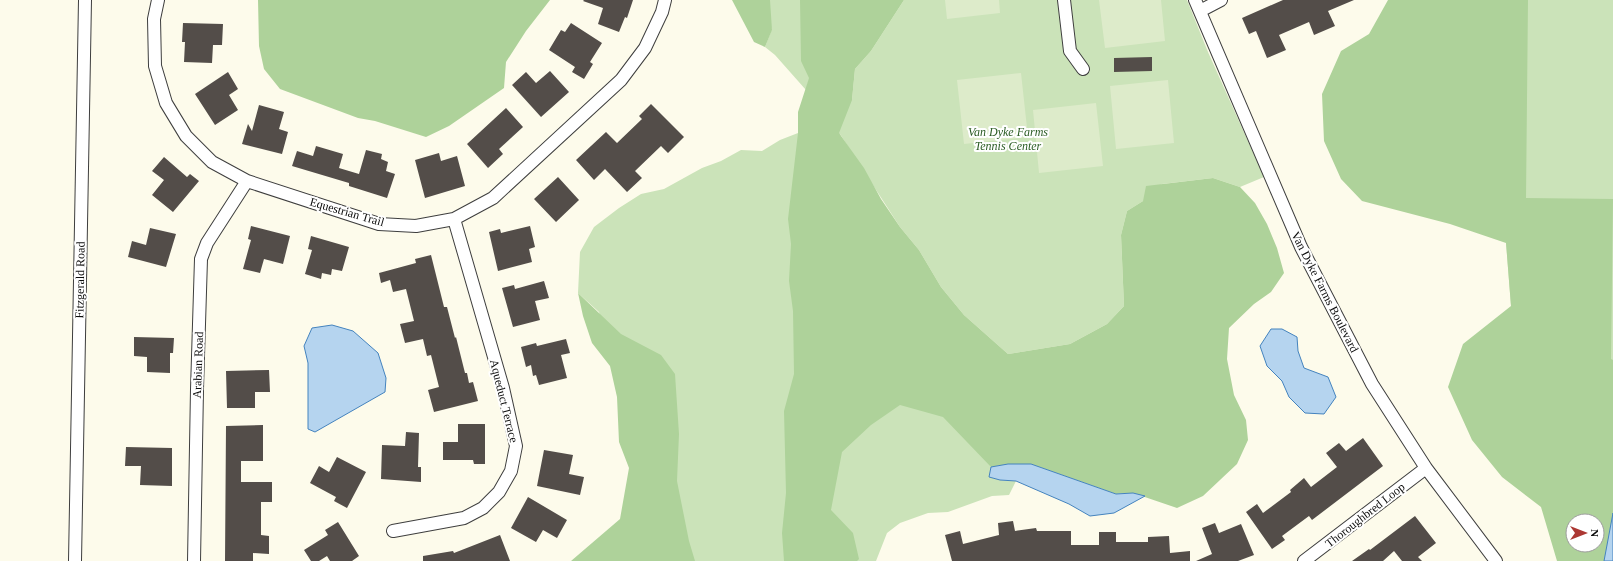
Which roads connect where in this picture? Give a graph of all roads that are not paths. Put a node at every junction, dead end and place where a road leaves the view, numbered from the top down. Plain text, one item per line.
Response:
1 (86, 0) edge
2 (158, 0) edge
3 (665, 0) edge
4 (1064, 0) edge
5 (1221, 0) edge
6 (1198, 5) edge
7 (1083, 70) dead end
8 (246, 181) junction
9 (454, 219) junction
10 (1426, 468) junction
11 (393, 531) dead end
12 (75, 561) edge
13 (194, 561) edge
14 (1304, 561) edge
15 (1496, 561) edge

1 - 12 street, Fitzgerald Road
2 - 8 street, Equestrian Trail
3 - 9 street, Equestrian Trail
4 - 7 street
5 - 6 street
6 - 10 street, Van Dyke Farms Boulevard
8 - 9 street, Equestrian Trail
8 - 13 street, Arabian Road
9 - 11 street, Aqueduct Terrace
10 - 14 street, Thoroughbred Loop
10 - 15 street, Van Dyke Farms Boulevard

